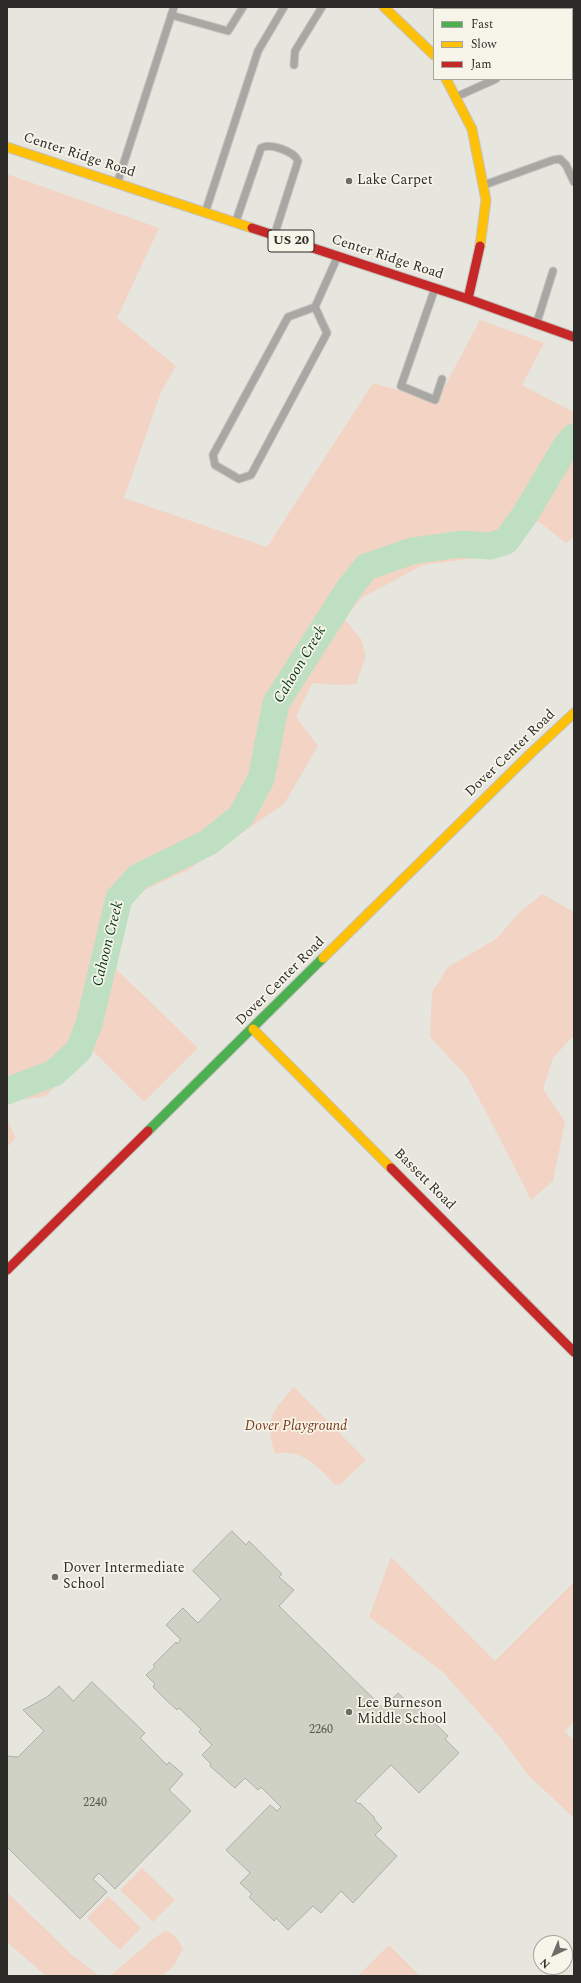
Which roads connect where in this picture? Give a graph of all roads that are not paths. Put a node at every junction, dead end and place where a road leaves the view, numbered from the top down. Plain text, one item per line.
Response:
1 (174, 7) edge
2 (243, 7) edge
3 (284, 7) edge
4 (322, 7) edge
5 (384, 7) edge
6 (171, 15) junction
7 (574, 50) edge
8 (433, 54) edge
9 (573, 59) edge
10 (294, 66) dead end
11 (447, 80) edge
12 (494, 80) edge
13 (456, 97) junction
14 (7, 147) edge
15 (574, 182) edge
16 (117, 183) junction
17 (484, 185) junction
18 (206, 212) junction
19 (236, 222) junction
20 (274, 235) junction
21 (338, 256) junction
22 (553, 271) dead end
23 (435, 289) junction
24 (468, 299) junction
25 (315, 307) junction
26 (537, 324) junction
27 (574, 337) edge
28 (442, 379) dead end
29 (574, 713) edge
30 (253, 1029) junction
31 (7, 1270) edge
32 (574, 1352) edge

1 - 6 lane
2 - 6 lane
3 - 18 lane
4 - 10 lane
5 - 8 street
6 - 16 lane
7 - 9 lane
11 - 13 street
12 - 13 lane
13 - 17 street
14 - 16 street, Center Ridge Road / US 20
15 - 17 lane
16 - 18 street, Center Ridge Road / US 20
17 - 24 street
18 - 19 street, Center Ridge Road / US 20
19 - 20 street, Center Ridge Road / US 20
19 - 20 lane
20 - 21 street, Center Ridge Road / US 20
21 - 23 street, Center Ridge Road / US 20
21 - 25 lane
22 - 26 lane
23 - 24 street, Center Ridge Road / US 20
23 - 28 lane
24 - 26 street, Center Ridge Road / US 20
25 - 25 lane
26 - 27 street, Center Ridge Road / US 20
29 - 30 street, Dover Center Road
30 - 31 street, Dover Center Road
30 - 32 street, Bassett Road

